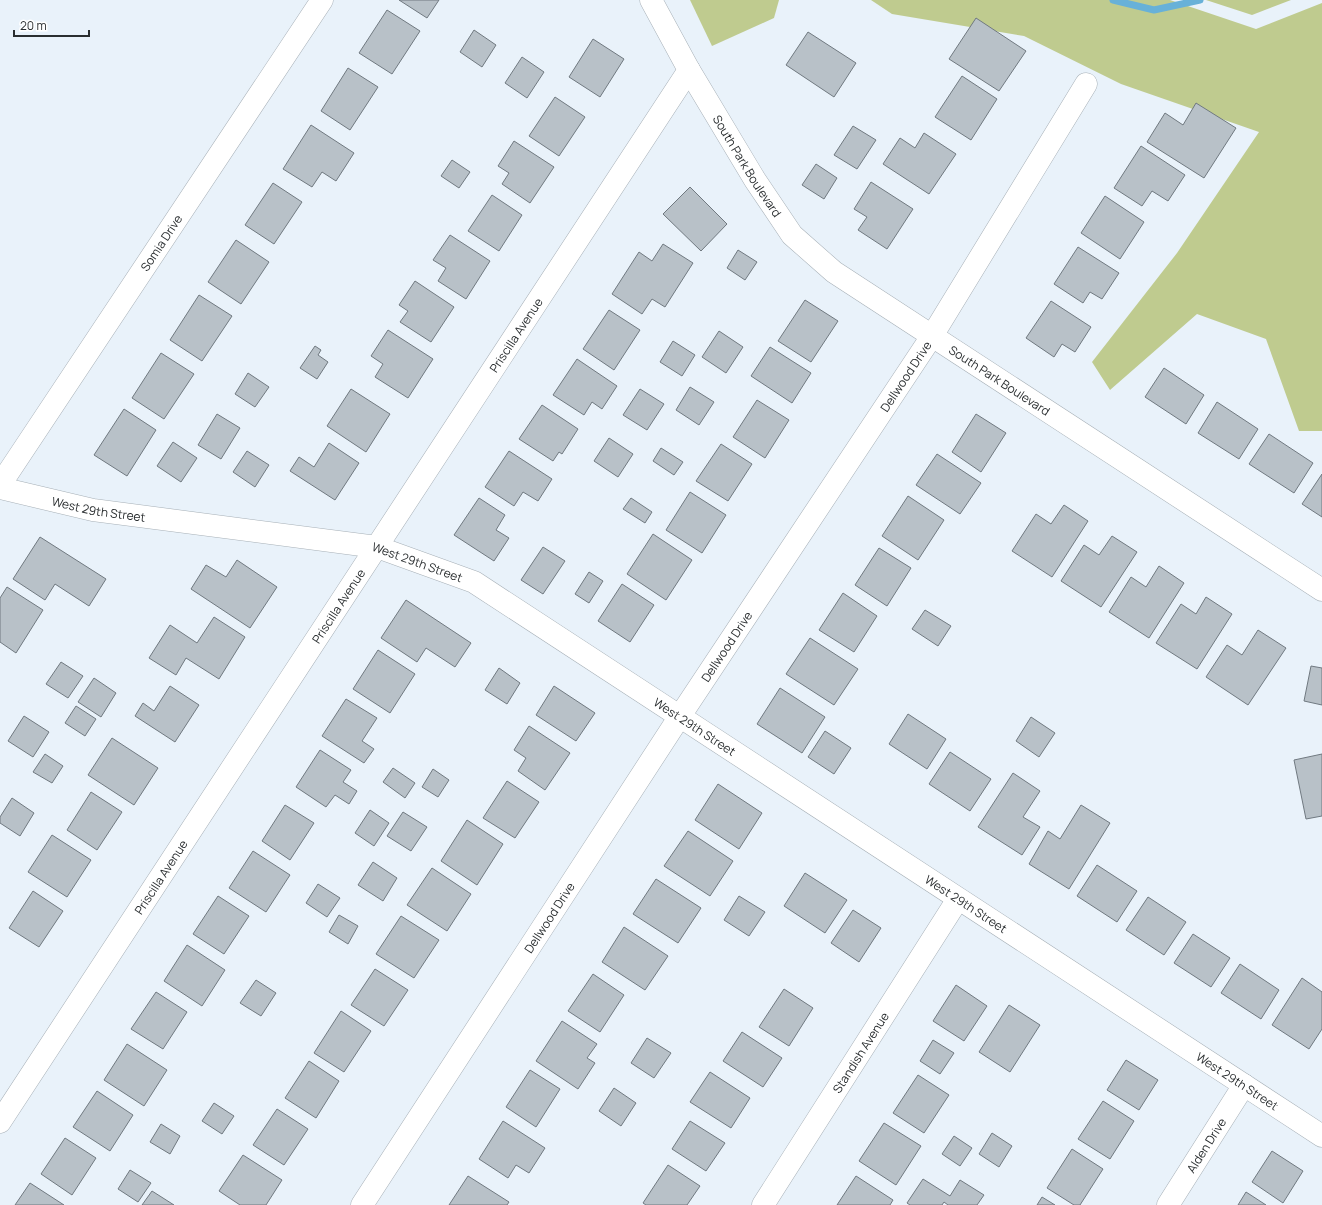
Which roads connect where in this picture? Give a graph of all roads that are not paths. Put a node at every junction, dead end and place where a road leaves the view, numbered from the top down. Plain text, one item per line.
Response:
1 (322, 0) edge
2 (651, 0) edge
3 (689, 70) junction
4 (1086, 84) dead end
5 (932, 336) junction
6 (0, 485) edge
7 (0, 488) edge
8 (377, 547) junction
9 (1322, 590) edge
10 (680, 716) junction
11 (958, 898) junction
12 (1244, 1085) junction
13 (0, 1122) edge
14 (1322, 1136) edge
15 (362, 1205) edge
16 (763, 1205) edge
17 (1168, 1205) edge

1 - 6 street, Somia Drive
2 - 3 street, South Park Boulevard
3 - 5 street, South Park Boulevard
3 - 8 street, Priscilla Avenue
4 - 5 street, Dellwood Drive
5 - 9 street, South Park Boulevard
5 - 10 street, Dellwood Drive
7 - 8 street, West 29th Street
8 - 10 street, West 29th Street
8 - 13 street, Priscilla Avenue
10 - 11 street, West 29th Street
10 - 15 street, Dellwood Drive
11 - 12 street, West 29th Street
11 - 16 street, Standish Avenue
12 - 14 street, West 29th Street
12 - 17 street, Alden Drive

